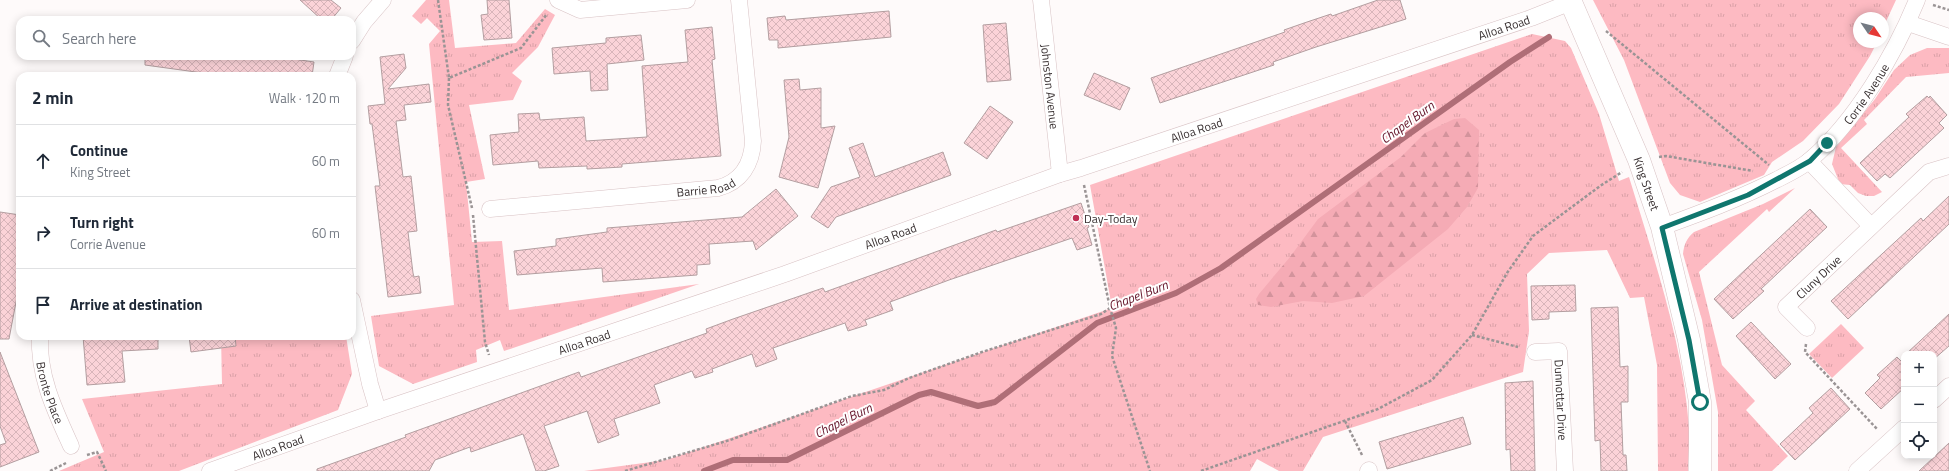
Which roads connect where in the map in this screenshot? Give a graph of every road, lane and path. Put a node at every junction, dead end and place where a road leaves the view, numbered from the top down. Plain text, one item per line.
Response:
1 (382, 0) edge
2 (438, 0) edge
3 (558, 0) edge
4 (688, 0) edge
5 (740, 0) edge
6 (1041, 0) edge
7 (1917, 0) edge
8 (1571, 1) edge
9 (1908, 23) junction
10 (1602, 27) dead end
11 (356, 35) edge
12 (1949, 36) edge
13 (343, 60) edge
14 (339, 72) edge
15 (449, 78) junction
16 (1640, 160) junction
17 (1810, 161) junction
18 (1949, 166) edge
19 (1081, 168) junction
20 (1060, 174) junction
21 (1784, 176) junction
22 (490, 209) dead end
23 (1870, 225) junction
24 (1662, 228) junction
25 (1110, 308) junction
26 (356, 319) edge
27 (1807, 328) joint
28 (1472, 335) junction
29 (40, 340) edge
30 (1535, 352) joint
31 (495, 372) junction
32 (1949, 386) edge
33 (1937, 397) edge
34 (378, 411) junction
35 (1345, 421) junction
36 (1901, 431) edge
37 (1889, 442) junction
38 (76, 452) joint
39 (1147, 467) junction
40 (1369, 470) edge
41 (106, 471) edge
42 (210, 471) edge
43 (625, 471) edge
44 (1146, 471) edge
45 (1150, 471) edge
46 (1201, 471) edge
47 (1565, 471) edge
48 (1700, 471) edge
49 (1857, 471) edge

1 - 11 street
2 - 15 path
3 - 4 street
3 - 15 path
5 - 22 street, Barrie Road
6 - 20 street, Johnston Avenue
7 - 9 street, Corrie Avenue
8 - 16 main road, King Street
8 - 19 street, Alloa Road
9 - 12 street
9 - 17 street, Corrie Avenue
10 - 21 path
13 - 14 street
15 - 31 path
16 - 21 path
16 - 24 main road, King Street
16 - 28 path
17 - 21 street, Corrie Avenue
17 - 23 street
18 - 23 street, Cluny Drive
19 - 20 street, Alloa Road
19 - 25 path
20 - 31 street, Alloa Road
21 - 24 street, Corrie Avenue
23 - 27 street, Cluny Drive
24 - 48 main road, King Street
25 - 39 path
25 - 43 path
26 - 34 street
27 - 37 path
28 - 30 path
28 - 35 path
29 - 38 street, Bronte Place
30 - 47 street, Dunnottar Drive
31 - 34 street, Alloa Road
32 - 33 street
34 - 42 street, Alloa Road
35 - 40 path
35 - 46 path
36 - 37 street
37 - 49 street
38 - 41 path
39 - 44 path
39 - 45 path

